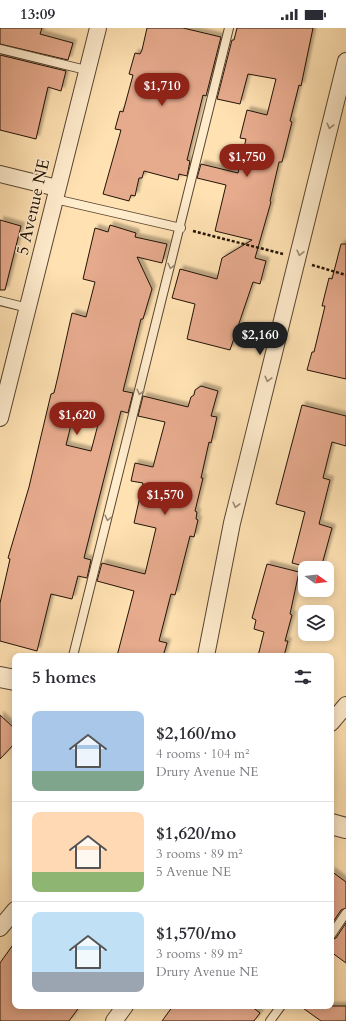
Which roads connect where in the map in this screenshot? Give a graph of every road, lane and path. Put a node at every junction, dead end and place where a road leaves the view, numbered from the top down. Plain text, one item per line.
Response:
1 (98, 28) edge
2 (229, 28) edge
3 (0, 49) edge
4 (346, 61) edge
5 (86, 70) junction
6 (0, 174) edge
7 (56, 193) junction
8 (180, 228) junction
9 (285, 255) dead end
10 (310, 264) dead end
11 (346, 275) edge
12 (0, 301) edge
13 (28, 308) junction
14 (0, 418) edge
15 (75, 653) edge
16 (207, 653) edge
17 (0, 677) edge
18 (12, 679) edge
19 (346, 705) edge
20 (334, 719) edge
21 (334, 825) edge
22 (346, 828) edge
23 (346, 913) edge
24 (12, 914) edge
25 (0, 928) edge
26 (334, 931) edge
27 (123, 1009) edge
28 (279, 1009) edge
29 (114, 1021) edge
30 (270, 1021) edge

1 - 5 street, 5 Avenue NE
2 - 8 lane
3 - 5 lane
4 -> 16 street
5 - 7 street, 5 Avenue NE
6 - 7 street
7 - 8 lane
7 - 13 street, 5 Avenue NE
8 - 9 path
8 -> 15 lane
10 - 11 path
12 - 13 lane
13 - 14 street, 5 Avenue NE
17 - 18 street
19 - 20 street
21 - 22 street
23 - 26 lane
24 - 25 street
27 - 29 street
28 - 30 lane

